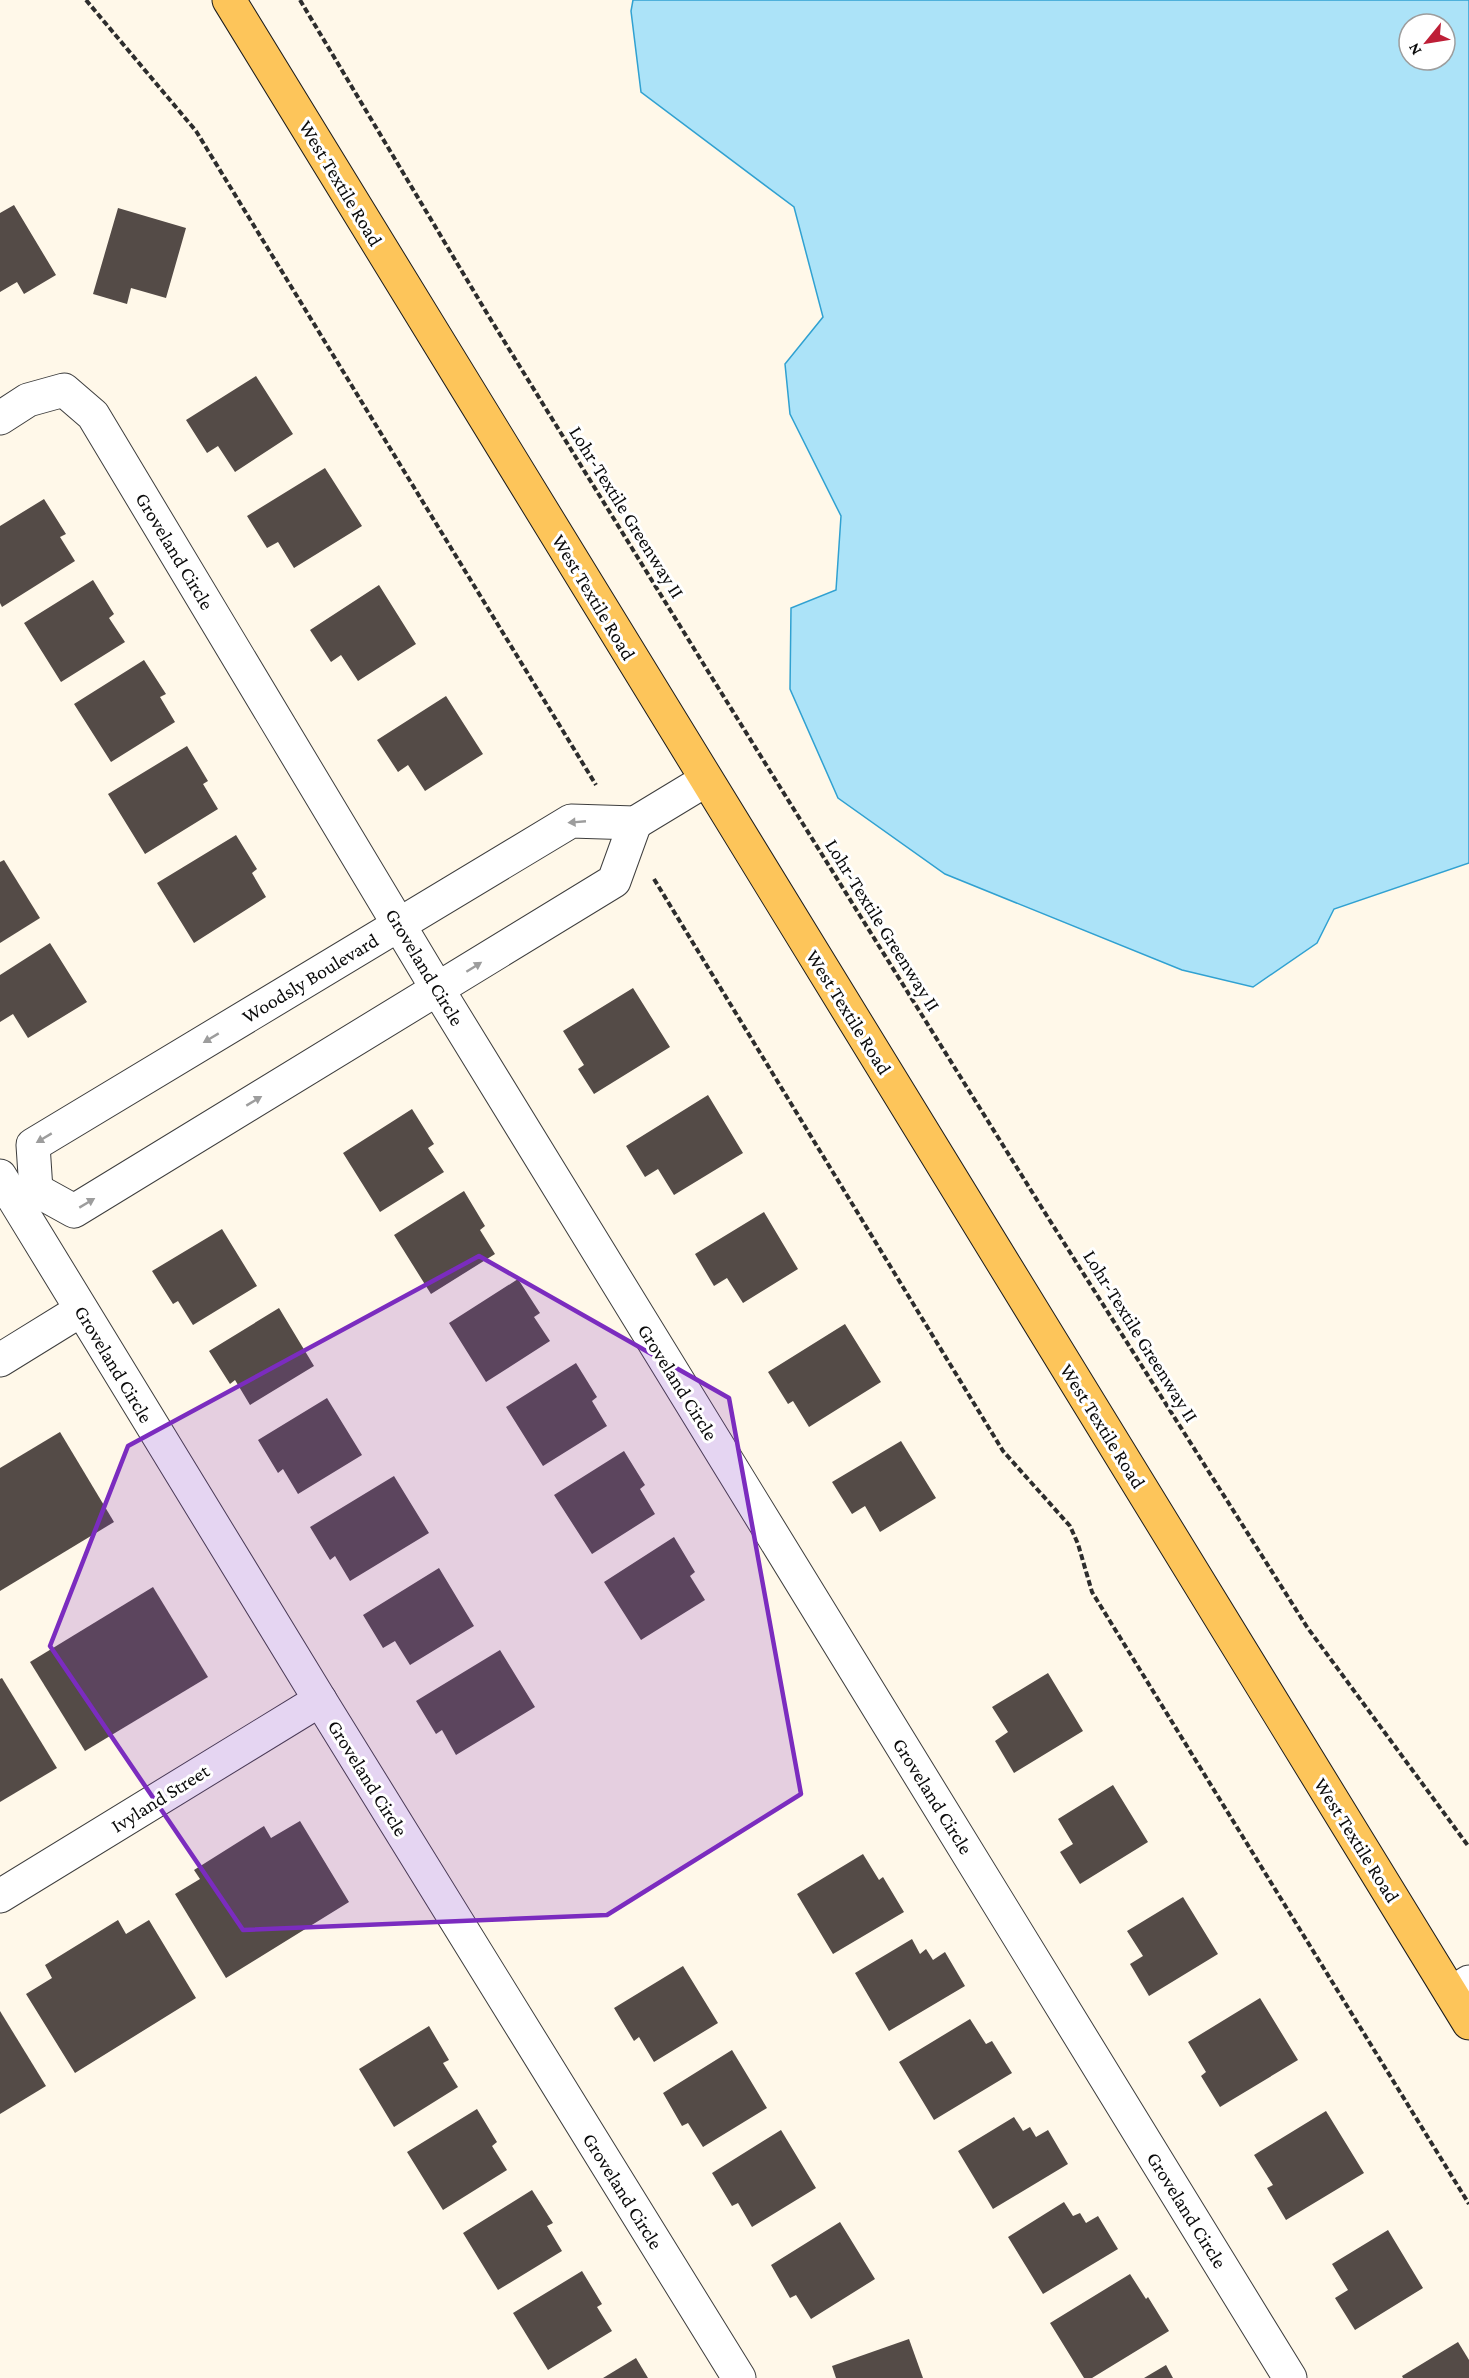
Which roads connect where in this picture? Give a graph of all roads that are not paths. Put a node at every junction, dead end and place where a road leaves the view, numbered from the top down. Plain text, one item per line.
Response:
1 (229, 0) edge
2 (0, 418) edge
3 (706, 780) junction
4 (628, 828) junction
5 (400, 924) junction
6 (438, 990) junction
7 (18, 1190) edge
8 (81, 1310) junction
9 (0, 1360) edge
10 (320, 1700) junction
11 (0, 1896) edge
12 (1460, 1988) edge
13 (1469, 2023) edge
14 (739, 2378) edge
15 (1290, 2378) edge

1 - 3 main road, West Textile Road
2 - 5 street, Groveland Circle
3 - 4 street
3 - 12 main road, West Textile Road
4 -> 5 street, Woodsly Boulevard
6 -> 4 street
5 - 6 street, Groveland Circle
5 -> 7 street, Woodsly Boulevard
7 -> 6 street
6 - 15 street, Groveland Circle
7 - 8 street, Groveland Circle
8 - 9 street
8 - 10 street, Groveland Circle
10 - 11 street, Ivyland Street
10 - 14 street, Groveland Circle
12 - 13 main road, West Textile Road

